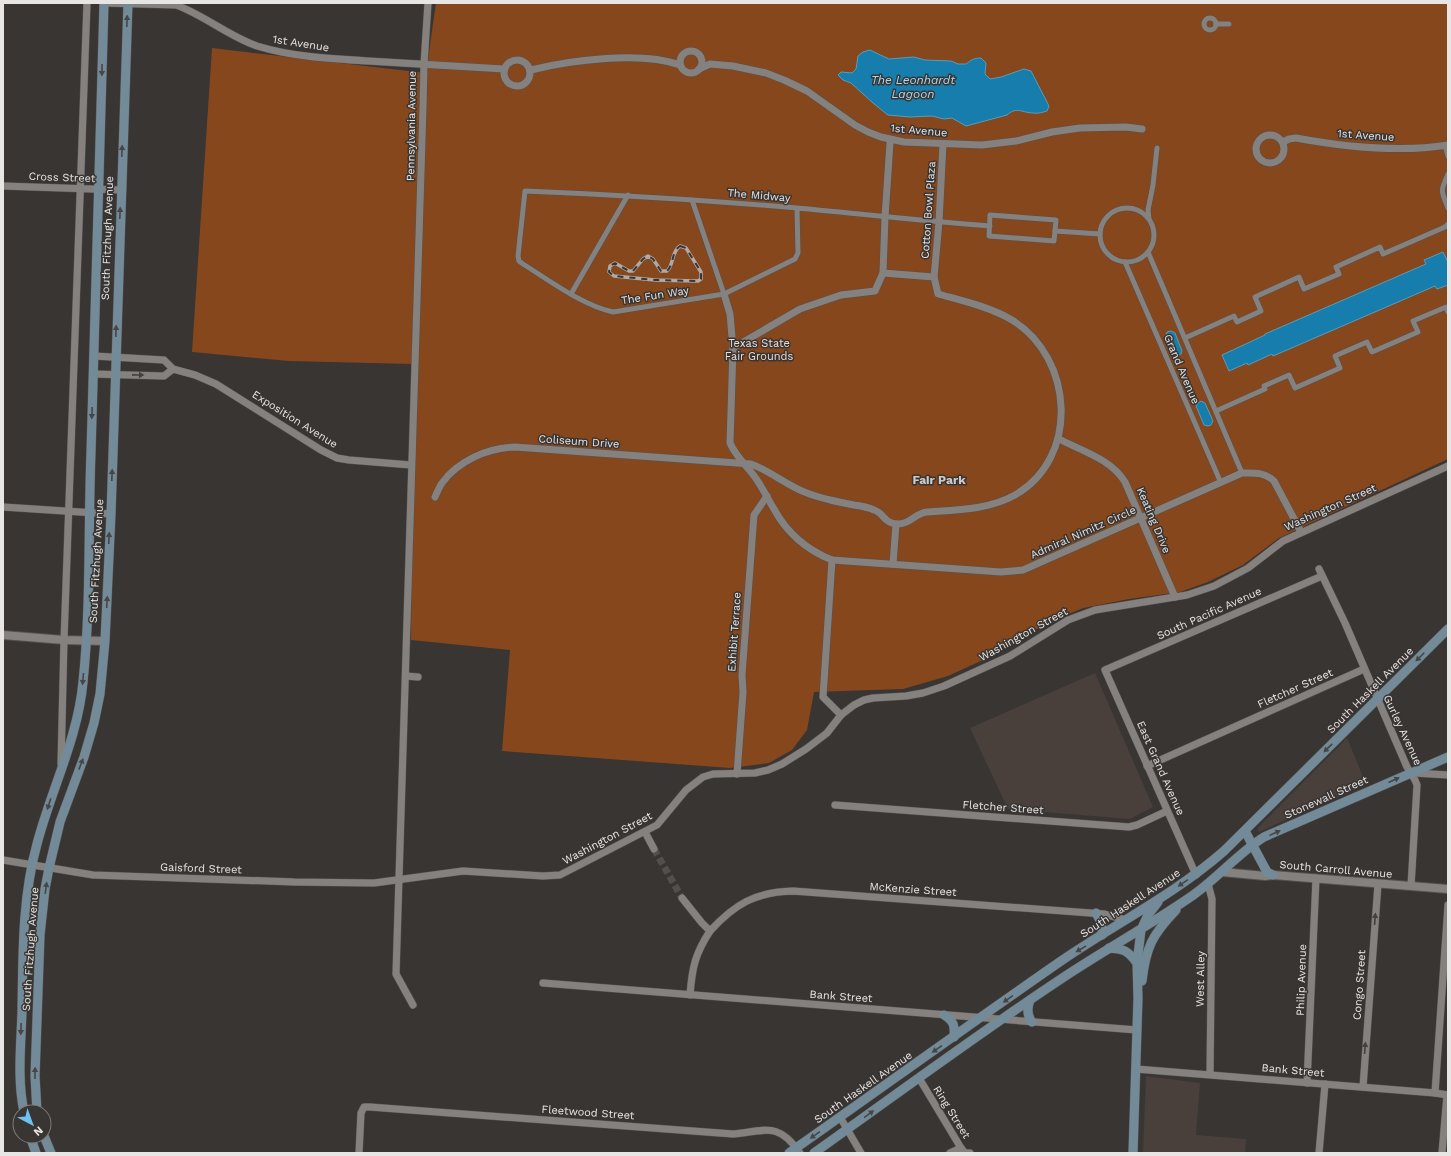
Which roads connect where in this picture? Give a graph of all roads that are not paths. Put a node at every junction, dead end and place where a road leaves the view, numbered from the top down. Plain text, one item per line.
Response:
1 (87, 3) edge
2 (104, 3) edge
3 (128, 3) edge
4 (428, 3) edge
5 (1216, 24) dead end
6 (1229, 24) dead end
7 (682, 55) junction
8 (700, 56) junction
9 (667, 61) junction
10 (424, 64) junction
11 (710, 64) junction
12 (680, 65) junction
13 (504, 69) junction
14 (531, 70) junction
15 (699, 70) junction
16 (1142, 129) dead end
17 (1283, 142) junction
18 (890, 143) dead end
19 (943, 144) junction
20 (1447, 145) edge
21 (1157, 148) dead end
22 (1448, 156) edge
23 (1448, 174) edge
24 (3, 186) edge
25 (81, 189) junction
26 (99, 189) junction
27 (121, 190) junction
28 (525, 191) joint
29 (628, 195) junction
30 (692, 200) junction
31 (797, 208) junction
32 (1448, 208) edge
33 (885, 217) junction
34 (1149, 219) junction
35 (939, 222) junction
36 (1448, 224) edge
37 (990, 226) junction
38 (1055, 231) junction
39 (1100, 234) junction
40 (1148, 252) junction
41 (1125, 262) junction
42 (883, 273) junction
43 (934, 277) junction
44 (571, 294) junction
45 (724, 294) junction
46 (1448, 312) edge
47 (1184, 338) junction
48 (733, 348) junction
49 (94, 356) junction
50 (115, 357) junction
51 (173, 370) junction
52 (93, 374) junction
53 (115, 375) junction
54 (1216, 411) junction
55 (1058, 440) junction
56 (741, 462) junction
57 (411, 465) junction
58 (1448, 466) edge
59 (1242, 473) junction
60 (1221, 483) junction
61 (767, 496) junction
62 (435, 497) dead end
63 (3, 507) edge
64 (69, 511) junction
65 (89, 512) junction
66 (111, 514) junction
67 (1141, 519) junction
68 (896, 524) junction
69 (1301, 532) junction
70 (832, 560) junction
71 (893, 564) junction
72 (1321, 572) joint
73 (1175, 597) junction
74 (1447, 630) edge
75 (3, 635) edge
76 (64, 640) junction
77 (87, 640) junction
78 (105, 641) junction
79 (1364, 669) junction
80 (1105, 670) joint
81 (406, 676) junction
82 (418, 677) dead end
83 (1377, 700) junction
84 (840, 715) junction
85 (1448, 756) edge
86 (61, 766) junction
87 (1147, 766) junction
88 (1411, 773) junction
89 (737, 774) junction
90 (1448, 774) edge
91 (835, 805) dead end
92 (1167, 811) junction
93 (1245, 831) junction
94 (645, 832) junction
95 (1253, 844) junction
96 (654, 849) tunnel mouth
97 (3, 860) edge
98 (31, 864) junction
99 (49, 868) junction
100 (1222, 872) junction
101 (1196, 875) junction
102 (1273, 875) junction
103 (1316, 878) junction
104 (399, 879) junction
105 (1208, 884) junction
106 (1378, 884) junction
107 (1411, 886) junction
108 (1448, 889) edge
109 (1163, 897) junction
110 (682, 898) tunnel mouth
111 (1188, 898) junction
112 (1448, 904) edge
113 (1096, 913) junction
114 (1126, 920) junction
115 (1141, 930) junction
116 (710, 931) junction
117 (1102, 935) junction
118 (1150, 944) junction
119 (1109, 948) junction
120 (1137, 963) junction
121 (543, 983) dead end
122 (690, 995) junction
123 (1138, 998) junction
124 (1030, 1000) junction
125 (413, 1004) dead end
126 (944, 1015) junction
127 (981, 1018) junction
128 (1001, 1020) junction
129 (1032, 1022) junction
130 (1137, 1030) junction
131 (954, 1037) junction
132 (1136, 1069) junction
133 (1210, 1074) junction
134 (919, 1078) junction
135 (1307, 1083) junction
136 (1325, 1084) junction
137 (1363, 1087) junction
138 (1435, 1093) junction
139 (1447, 1095) edge
140 (23, 1104) edge
141 (36, 1104) edge
142 (840, 1118) junction
143 (848, 1129) junction
144 (961, 1148) junction
145 (796, 1151) edge
146 (359, 1153) edge
147 (814, 1153) edge
148 (861, 1153) edge
149 (950, 1153) edge
150 (970, 1153) edge
151 (1133, 1153) edge
152 (1319, 1153) edge
153 (1442, 1153) edge

1 - 25 street, South Fitzhugh Avenue
2 - 3 street, 1st Avenue
2 -> 26 main road, South Fitzhugh Avenue
3 - 10 street, 1st Avenue
27 -> 3 main road, South Fitzhugh Avenue
4 - 10 street, Pennsylvania Avenue
5 - 6 street
7 - 8 street
7 - 9 street
7 - 12 street
8 - 11 street
8 - 15 street
9 - 12 street
9 - 14 street
10 - 13 street, 1st Avenue
10 - 57 street, Pennsylvania Avenue
11 - 15 street
11 - 19 street, 1st Avenue
12 - 15 street
13 - 14 street
13 - 14 street
16 - 19 street, 1st Avenue
17 - 17 street, 1st Avenue
17 - 20 street, 1st Avenue
18 - 33 street
19 - 35 street, Cotton Bowl Plaza
20 - 22 street
21 - 34 street
23 - 32 street
24 - 25 street, Cross Street
25 - 26 street, Cross Street
25 - 64 street, South Fitzhugh Avenue
26 - 27 street, Cross Street
26 - 49 main road, South Fitzhugh Avenue
50 -> 27 main road, South Fitzhugh Avenue
28 - 29 street, The Midway
28 - 44 street, The Fun Way
29 - 30 street, The Midway
29 - 44 street
30 - 31 street, The Midway
30 - 45 street
31 - 33 street, The Midway
31 - 45 street, The Fun Way
33 - 35 street, The Midway
33 - 42 street
34 - 39 street
34 - 40 street
35 - 37 street, The Midway
35 - 43 street, Cotton Bowl Plaza
36 - 47 street
37 - 38 street
37 - 38 street
38 - 39 street
39 - 41 street
40 - 41 street
40 - 47 street, Grand Avenue
41 - 60 street, Grand Avenue
42 - 43 street
42 - 48 street
43 - 55 street
44 - 45 street, The Fun Way
45 - 48 street, Admiral Nimitz Circle
46 - 54 street
47 - 54 street, Grand Avenue
48 - 56 street, Admiral Nimitz Circle
49 - 50 street, Exposition Avenue
49 - 52 main road, South Fitzhugh Avenue
50 - 51 street, Exposition Avenue
50 - 53 main road, South Fitzhugh Avenue
53 -> 51 street
51 - 57 street, Exposition Avenue
52 - 53 street
52 -> 65 main road, South Fitzhugh Avenue
66 -> 53 main road, South Fitzhugh Avenue
54 - 59 street, Grand Avenue
55 - 67 street, Keating Drive
55 - 68 street
56 - 61 street, Admiral Nimitz Circle
56 - 62 street, Coliseum Drive
56 - 68 street, Coliseum Drive
57 - 81 street, Pennsylvania Avenue
58 - 69 street, Washington Street
59 - 60 street, Admiral Nimitz Circle
59 - 69 street, Admiral Nimitz Circle
60 - 67 street, Admiral Nimitz Circle
61 - 70 street, Admiral Nimitz Circle
61 - 89 street, Exhibit Terrace
63 - 64 street
64 - 65 street
64 - 76 street, South Fitzhugh Avenue
65 - 66 street
65 - 77 main road, South Fitzhugh Avenue
78 -> 66 main road, South Fitzhugh Avenue
67 - 71 street, Admiral Nimitz Circle
67 - 73 street, Keating Drive
68 - 71 street
69 - 73 street, Washington Street
70 - 71 street, Admiral Nimitz Circle
70 - 84 street
72 - 79 street, Gurley Avenue
72 - 80 street, South Pacific Avenue
73 - 84 street, Washington Street
74 -> 83 main road, South Haskell Avenue
75 - 76 street
76 - 77 street
76 - 86 street, South Fitzhugh Avenue
77 - 78 street
77 -> 86 main road, South Fitzhugh Avenue
99 -> 78 main road, South Fitzhugh Avenue
79 - 83 street, Gurley Avenue
79 - 87 street, Fletcher Street
80 - 87 street, East Grand Avenue
81 - 82 street
81 - 104 street, Pennsylvania Avenue
83 - 88 street, Gurley Avenue
83 -> 93 main road, South Haskell Avenue
84 - 89 street, Washington Street
85 - 88 main road, Stonewall Street
86 -> 98 main road, South Fitzhugh Avenue
87 - 92 street, East Grand Avenue
88 - 90 street
95 -> 88 main road, Stonewall Street
88 - 107 street, Gurley Avenue
89 - 94 street, Washington Street
91 - 92 street, Fletcher Street
92 - 101 street, East Grand Avenue
93 - 95 main road
93 - 101 main road, South Haskell Avenue
94 - 96 street
94 - 104 street, Washington Street
95 - 100 main road, Stonewall Street
95 - 102 main road
97 - 98 street, Gaisford Street
98 - 99 street, Gaisford Street
98 -> 140 main road, South Fitzhugh Avenue
99 - 104 street, Gaisford Street
141 -> 99 main road, South Fitzhugh Avenue
100 - 102 street, South Carroll Avenue
100 - 105 main road
101 -> 109 main road, South Haskell Avenue
102 - 103 street, South Carroll Avenue
103 - 106 street, South Carroll Avenue
103 - 135 street, Philip Avenue
104 - 125 street, Pennsylvania Avenue
105 - 111 main road
105 - 133 street, West Alley
106 - 107 street, South Carroll Avenue
137 -> 106 street, Congo Street
107 - 108 street, South Carroll Avenue
109 - 114 main road, South Haskell Avenue
109 - 115 main road
110 - 116 street
111 - 115 main road
111 - 118 main road
112 - 138 street
113 - 114 street, McKenzie Street
113 - 116 street, McKenzie Street
113 - 117 main road
114 - 115 main road
114 - 117 main road, South Haskell Avenue
115 - 118 main road
115 - 119 main road
115 - 120 main road
116 - 122 street, McKenzie Street
117 -> 127 main road, South Haskell Avenue
118 - 123 main road
119 - 120 main road
119 - 124 main road
120 - 123 main road
121 - 122 street, Bank Street
122 - 126 street, Bank Street
123 - 130 main road
124 - 128 main road
124 - 129 main road
126 - 127 street, Bank Street
126 - 131 main road
127 - 128 street, Bank Street
127 - 131 main road, South Haskell Avenue
128 - 129 street, Bank Street
128 - 134 main road
129 - 130 street, Bank Street
130 - 132 main road
131 -> 142 main road, South Haskell Avenue
132 - 133 street, Bank Street
132 - 151 main road
133 - 135 street, Bank Street
143 -> 134 main road
134 - 144 street, Ring Street
135 - 136 street, Bank Street
136 - 137 street, Bank Street
136 - 152 street
137 - 138 street, Bank Street
138 - 139 street, Bank Street
139 - 153 street
142 - 143 street
142 -> 145 main road, South Haskell Avenue
143 - 147 main road
143 - 148 street
144 - 149 street
144 - 150 street, Ring Street
145 - 146 street, Fleetwood Street

